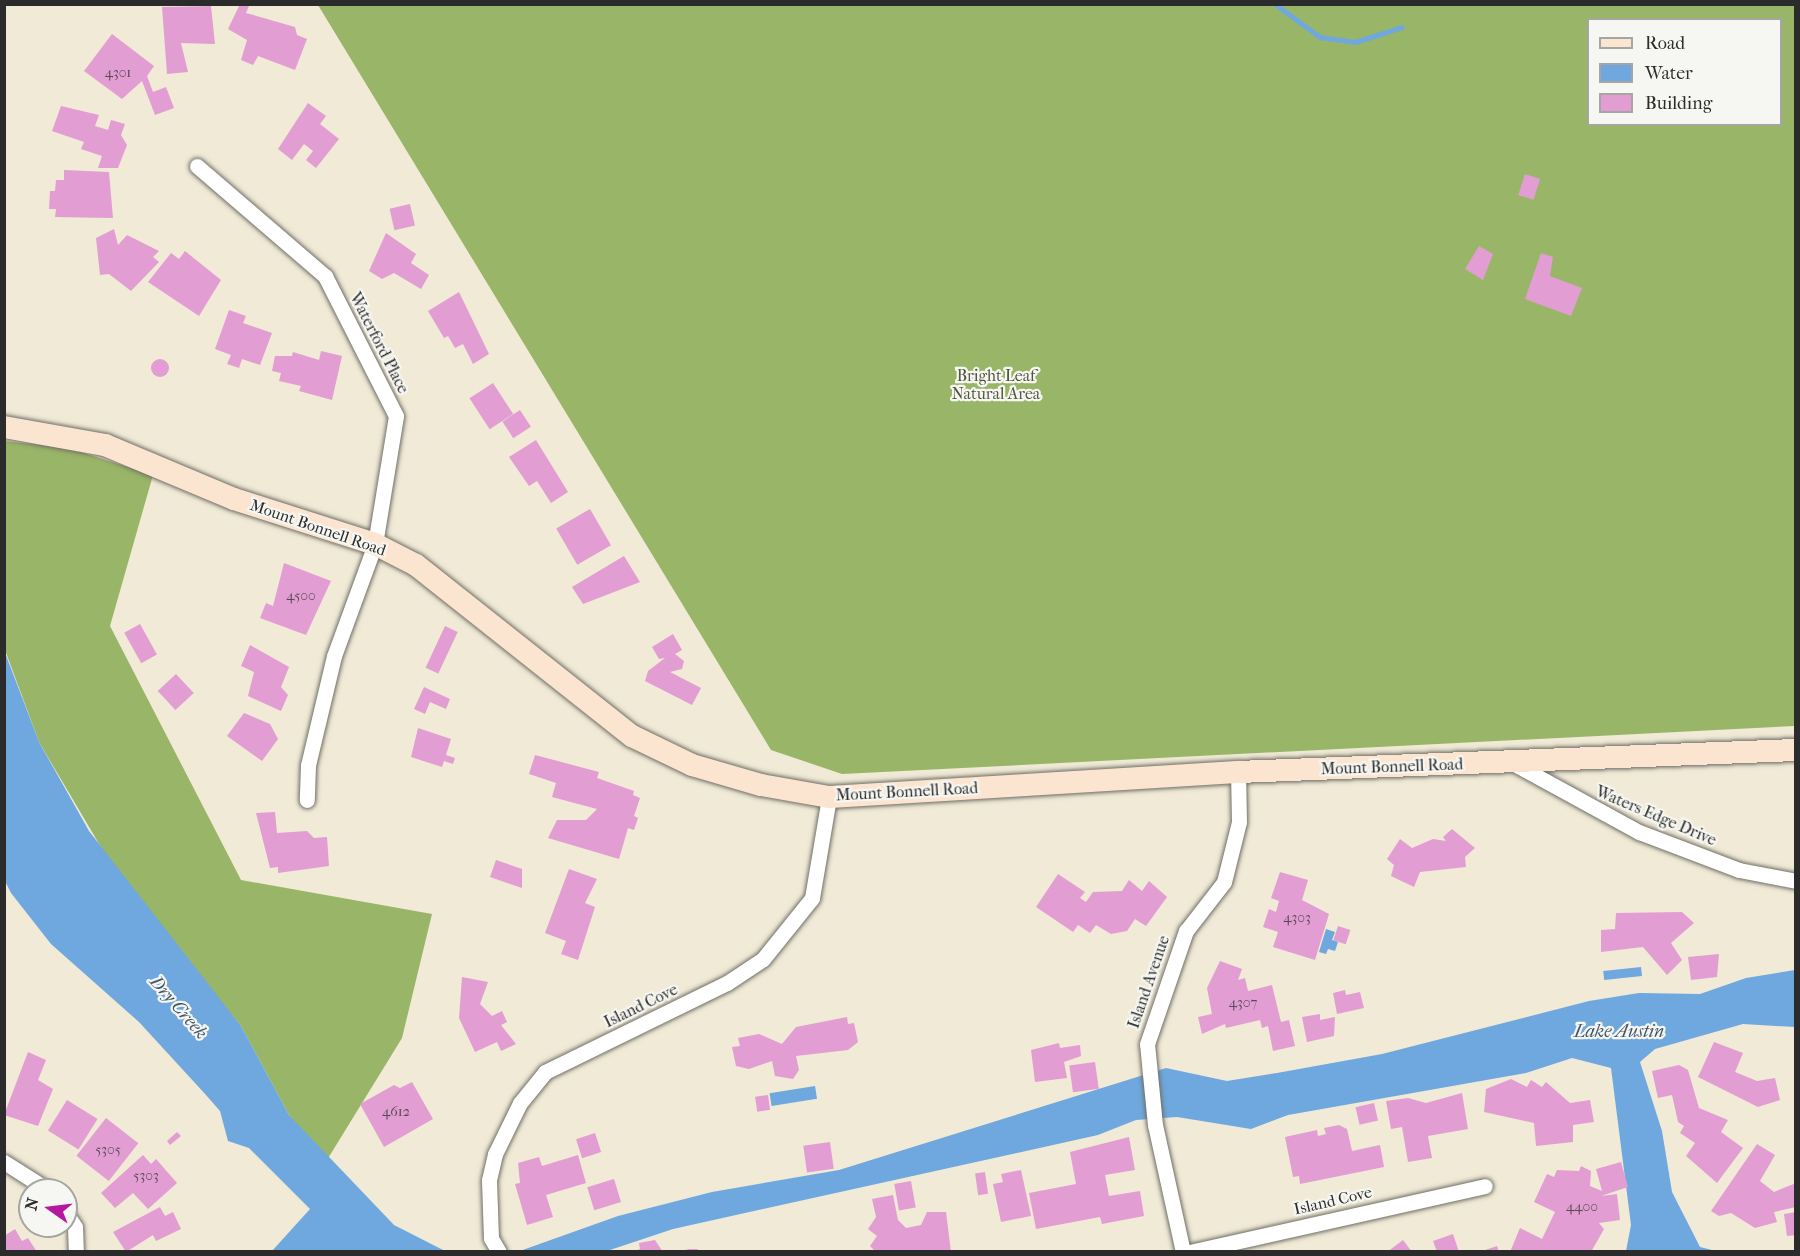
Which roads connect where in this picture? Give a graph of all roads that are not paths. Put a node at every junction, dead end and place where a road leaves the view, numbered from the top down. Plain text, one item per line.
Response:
1 (197, 166) dead end
2 (4, 427) edge
3 (375, 544) junction
4 (1796, 750) edge
5 (1511, 762) junction
6 (1238, 772) junction
7 (829, 796) junction
8 (308, 800) dead end
9 (1796, 881) edge
10 (4, 1162) edge
11 (29, 1178) edge
12 (1485, 1186) dead end
13 (495, 1245) edge
14 (1183, 1251) edge
15 (1190, 1251) edge

1 - 3 street, Waterford Place
2 - 3 street, Mount Bonnell Road
3 - 7 street, Mount Bonnell Road
3 - 8 street, Waterford Place
4 - 5 street, Mount Bonnell Road
5 - 6 street, Mount Bonnell Road
5 - 9 street, Waters Edge Drive
6 - 7 street, Mount Bonnell Road
6 - 14 street, Island Avenue
7 - 13 street, Island Cove
10 - 11 street
12 - 15 street, Island Cove

